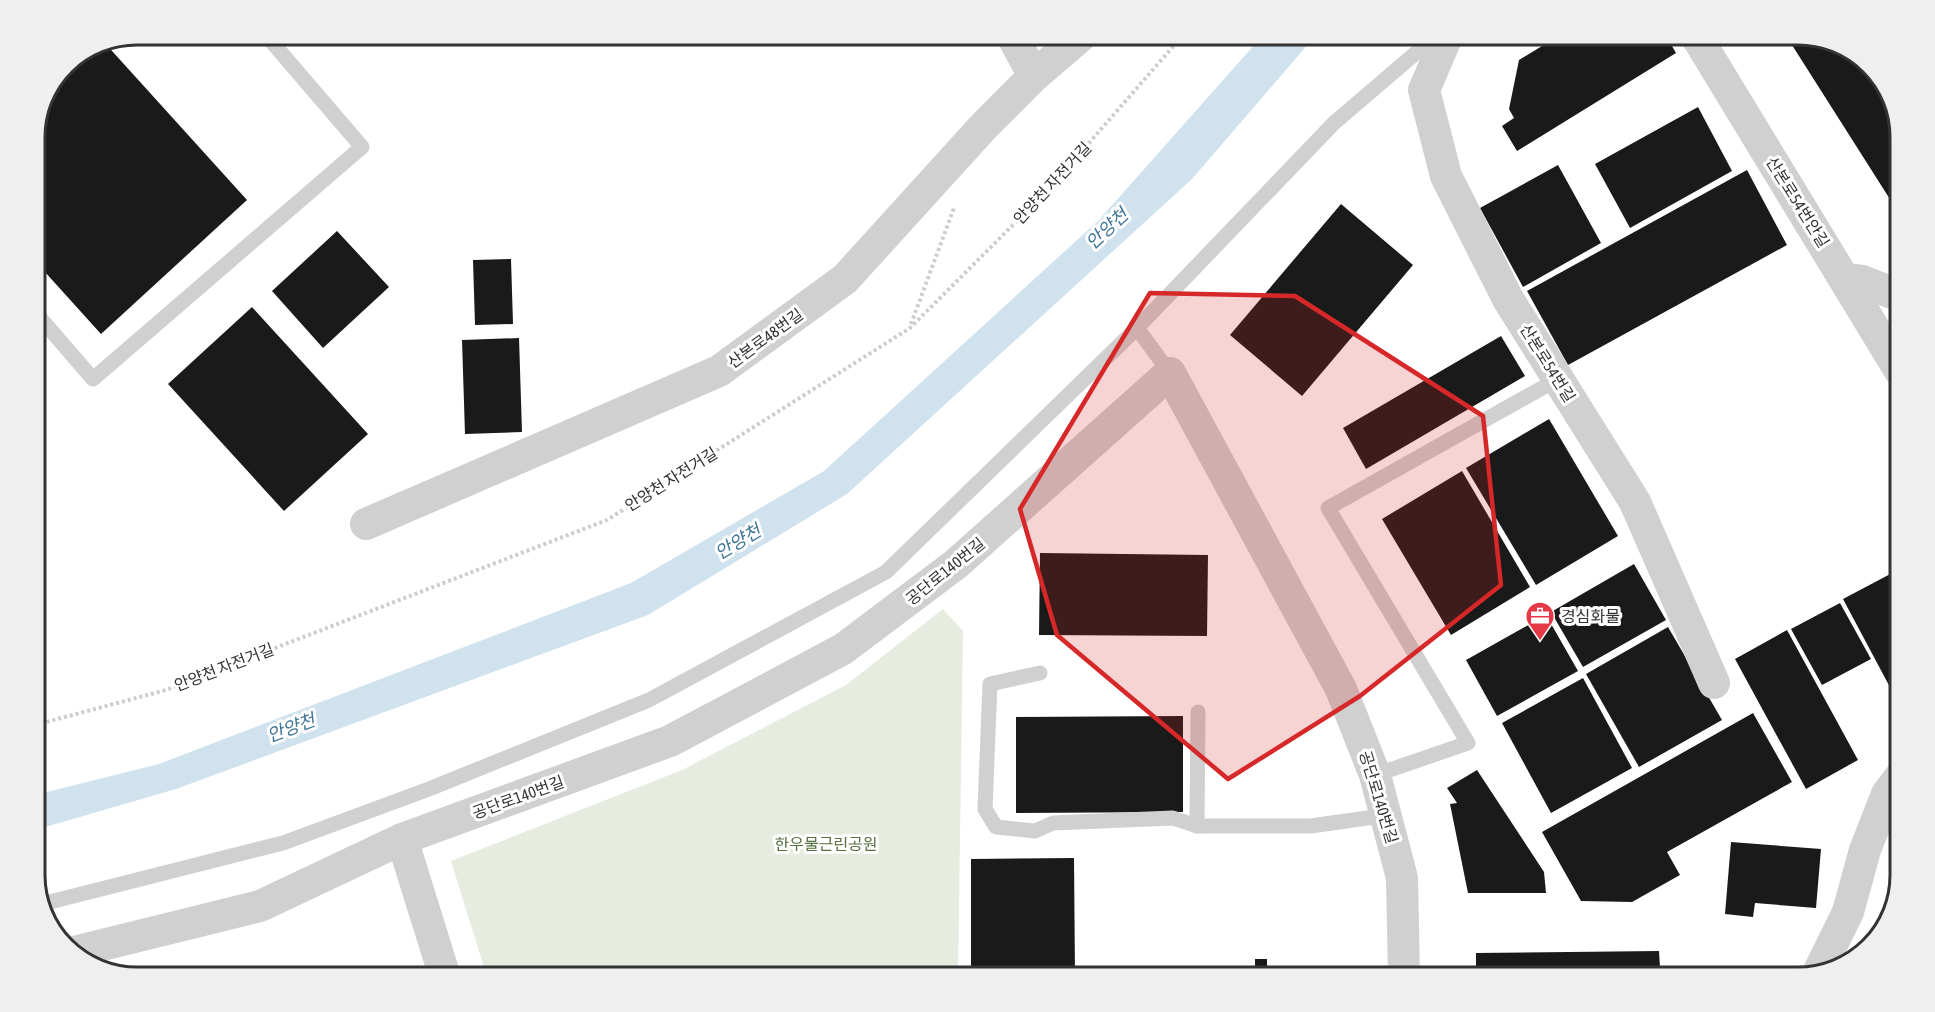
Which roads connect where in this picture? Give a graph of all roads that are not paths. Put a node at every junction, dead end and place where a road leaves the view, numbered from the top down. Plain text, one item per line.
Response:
1 (274, 45) edge
2 (1017, 45) edge
3 (1070, 45) edge
4 (1425, 45) edge
5 (1443, 45) edge
6 (1702, 45) edge
7 (1034, 76) junction
8 (1846, 279) junction
9 (1890, 292) edge
10 (45, 324) edge
11 (1137, 328) junction
12 (1890, 354) edge
13 (1170, 373) junction
14 (1558, 379) junction
15 (366, 524) dead end
16 (1040, 673) dead end
17 (1714, 683) dead end
18 (1198, 712) dead end
19 (1375, 776) junction
20 (1890, 790) edge
21 (1388, 815) junction
22 (1197, 826) junction
23 (402, 839) junction
24 (50, 902) edge
25 (84, 950) edge
26 (1823, 964) edge
27 (442, 967) edge
28 (1404, 967) edge

1 - 10 lane
2 - 7 street
3 - 7 street, 산본로48번길
4 - 11 lane
5 - 14 street, 산본로54번길
6 - 8 street, 산본로54번안길
7 - 15 street, 산본로48번길
8 - 9 street
8 - 12 street, 산본로54번안길
11 - 13 lane
11 - 24 lane
13 - 19 street, 공단로140번길
13 - 23 street, 공단로140번길
14 - 17 street, 산본로54번길
14 - 19 lane
16 - 22 lane
18 - 22 lane
19 - 21 street, 공단로140번길
20 - 26 street
21 - 22 lane
21 - 28 street, 공단로140번길
23 - 25 street, 공단로140번길
23 - 27 street

